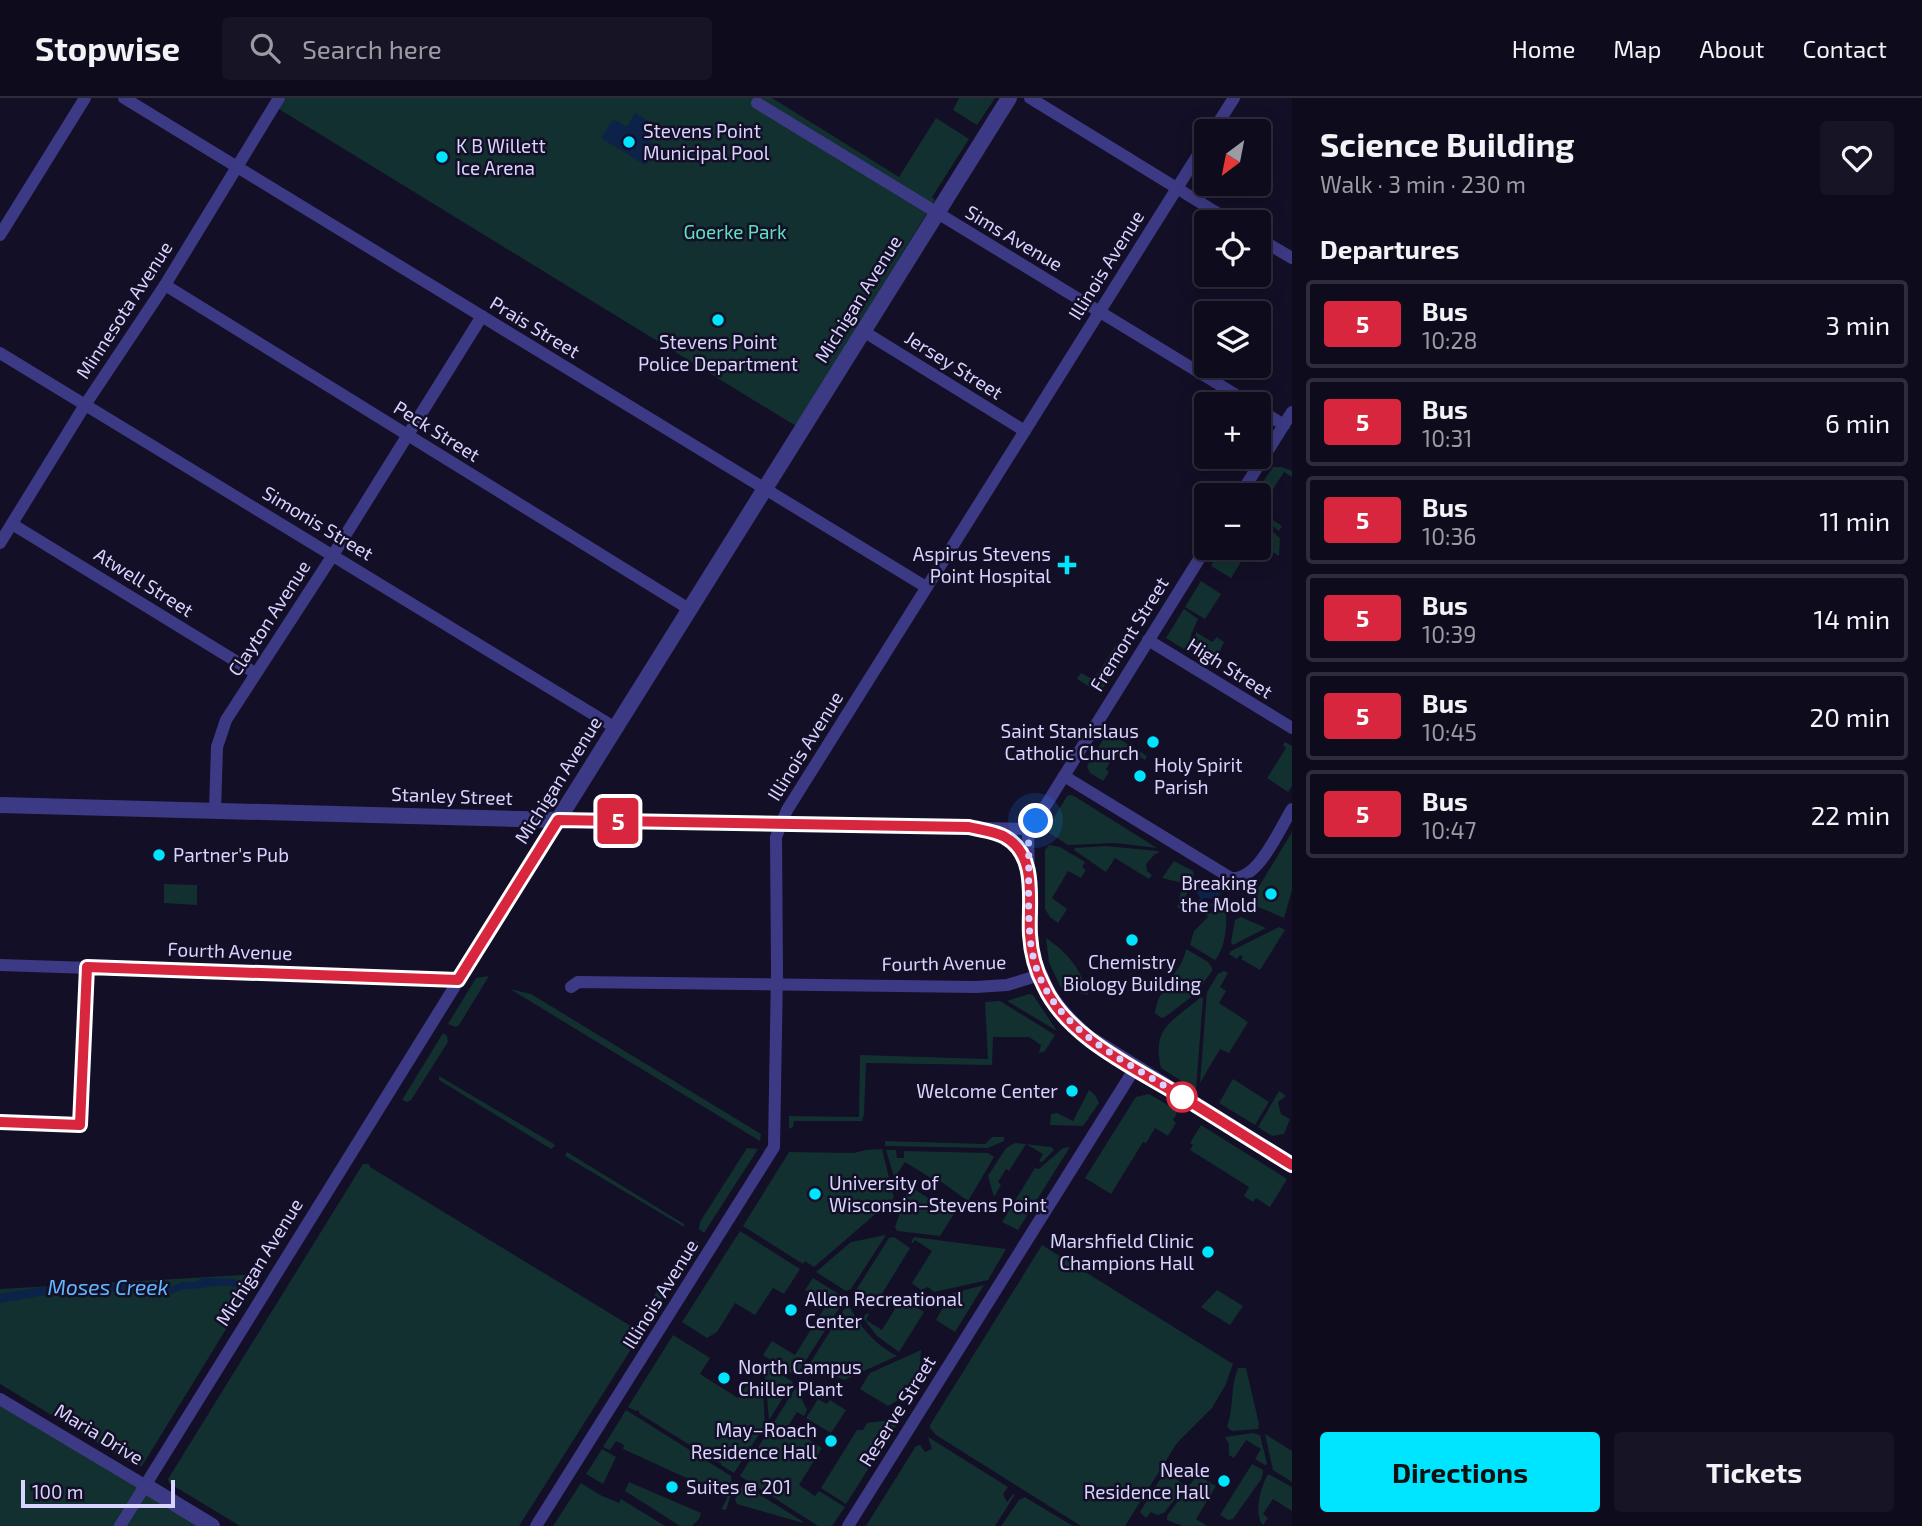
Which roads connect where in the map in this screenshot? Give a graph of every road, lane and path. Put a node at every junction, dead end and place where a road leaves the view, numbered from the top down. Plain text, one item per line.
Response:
1 (85, 98) edge
2 (124, 98) edge
3 (279, 98) edge
4 (1009, 98) edge
5 (1030, 98) edge
6 (1234, 98) edge
7 (757, 103) dead end
8 (1221, 119) edge
9 (1194, 161) edge
10 (237, 166) junction
11 (1177, 188) junction
12 (1213, 210) edge
13 (937, 214) junction
14 (0, 235) edge
15 (1271, 246) edge
16 (1292, 258) edge
17 (165, 285) junction
18 (1099, 312) junction
19 (482, 316) junction
20 (863, 331) junction
21 (0, 353) edge
22 (1231, 392) edge
23 (85, 405) junction
24 (1292, 412) edge
25 (1271, 417) edge
26 (1284, 425) junction
27 (1025, 431) junction
28 (407, 435) junction
29 (1248, 483) edge
30 (764, 489) junction
31 (12, 524) junction
32 (0, 543) edge
33 (333, 555) junction
34 (1198, 560) edge
35 (926, 587) junction
36 (689, 609) junction
37 (1148, 640) junction
38 (255, 673) junction
39 (614, 727) junction
40 (1292, 729) edge
41 (1064, 776) junction
42 (0, 805) edge
43 (1292, 809) edge
44 (215, 810) junction
45 (558, 820) junction
46 (781, 824) junction
47 (969, 827) junction
48 (1028, 829) junction
49 (1030, 879) junction
50 (0, 965) edge
51 (87, 967) junction
52 (1040, 975) junction
53 (458, 980) junction
54 (777, 983) junction
55 (571, 987) dead end
56 (1135, 1068) junction
57 (0, 1122) edge
58 (1292, 1165) edge
59 (0, 1399) edge
60 (146, 1486) junction
61 (120, 1526) edge
62 (212, 1526) edge
63 (536, 1526) edge
64 (848, 1526) edge

1 - 14 street
2 - 10 street, Prais Street
3 - 10 street, Minnesota Avenue
4 - 13 street, Michigan Avenue
5 - 11 street
6 - 8 street
7 - 13 street, Sims Avenue
9 - 11 street, Illinois Avenue
10 - 17 street, Minnesota Avenue
10 - 19 street, Prais Street
11 - 12 street
11 - 18 street, Illinois Avenue
13 - 18 street, Sims Avenue
13 - 20 street, Michigan Avenue
15 - 16 street
17 - 23 street, Minnesota Avenue
17 - 28 street, Peck Street
18 - 22 street, Sims Avenue
18 - 27 street, Illinois Avenue
19 - 28 street, Clayton Avenue
19 - 30 street, Prais Street
20 - 27 street, Jersey Street
20 - 30 street, Michigan Avenue
21 - 23 street, Simonis Street
23 - 31 street, Minnesota Avenue
23 - 33 street, Simonis Street
24 - 26 street
25 - 26 street
26 - 29 street
27 - 35 street, Illinois Avenue
28 - 33 street, Clayton Avenue
28 - 36 street, Peck Street
30 - 35 street, Prais Street
30 - 36 street, Michigan Avenue
31 - 32 street, Minnesota Avenue
31 - 38 street, Atwell Street
33 - 38 street, Clayton Avenue
33 - 39 street, Simonis Street
34 - 37 street, Fremont Street
35 - 46 street, Illinois Avenue
36 - 39 street, Michigan Avenue
37 - 40 street, High Street
37 - 41 street, Fremont Street
38 - 44 street, Clayton Avenue
39 - 45 street, Michigan Avenue
41 - 43 street
41 - 48 street, Fremont Street
42 - 44 street, Stanley Street
44 - 45 street, Stanley Street
45 - 46 street, Stanley Street
45 - 53 street, Michigan Avenue
46 - 47 street, Stanley Street
46 - 54 street, Illinois Avenue
47 - 48 street, Stanley Street
47 - 49 street
48 - 49 street
49 - 52 street
50 - 51 street, Fourth Avenue
51 - 53 street, Fourth Avenue
51 - 57 street
52 - 54 street, Fourth Avenue
52 - 56 street
53 - 60 street, Michigan Avenue
54 - 55 street, Fourth Avenue
54 - 63 street, Illinois Avenue
56 - 58 street
56 - 64 street, Reserve Street
59 - 60 street, Maria Drive
60 - 61 street, Michigan Avenue
60 - 62 street, Maria Drive

